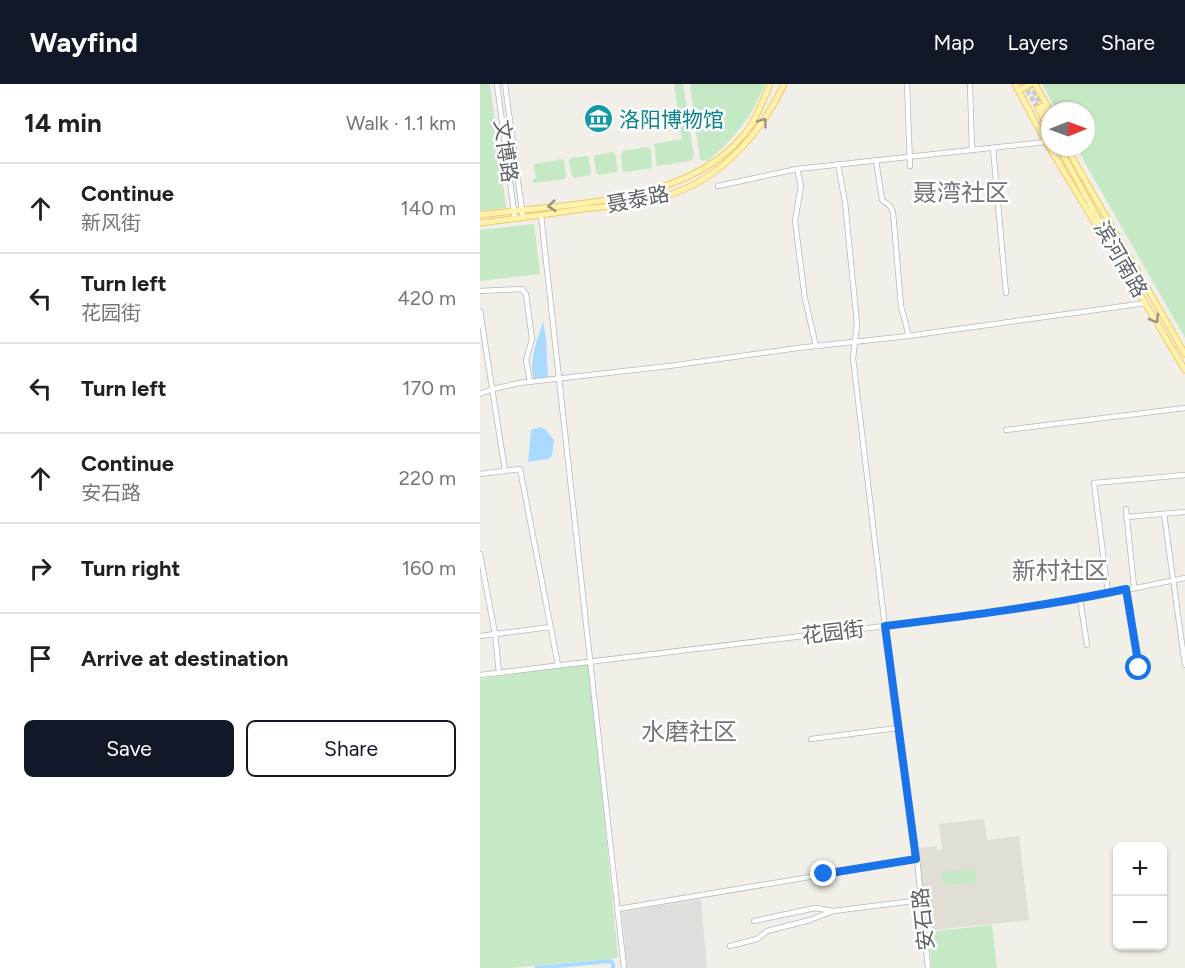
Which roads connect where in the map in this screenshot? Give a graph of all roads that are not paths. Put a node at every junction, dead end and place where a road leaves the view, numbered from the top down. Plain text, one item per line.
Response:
1 (497, 84) edge
2 (506, 84) edge
3 (770, 84) edge
4 (784, 84) edge
5 (907, 84) edge
6 (970, 84) edge
7 (1015, 84) edge
8 (1031, 84) edge
9 (1035, 84) edge
10 (1019, 90) junction
11 (1045, 102) edge
12 (1041, 132) edge
13 (1041, 143) edge
14 (993, 148) junction
15 (972, 150) junction
16 (909, 156) junction
17 (1054, 156) edge
18 (1064, 156) edge
19 (1073, 156) edge
20 (876, 160) junction
21 (838, 164) junction
22 (910, 166) dead end
23 (797, 169) junction
24 (718, 186) dead end
25 (522, 209) junction
26 (514, 210) junction
27 (480, 215) edge
28 (542, 215) junction
29 (524, 218) junction
30 (515, 219) junction
31 (480, 223) edge
32 (1125, 269) junction
33 (480, 291) edge
34 (1006, 293) dead end
35 (1146, 303) junction
36 (480, 311) edge
37 (908, 336) junction
38 (854, 342) junction
39 (816, 346) junction
40 (1185, 354) edge
41 (1185, 370) edge
42 (560, 378) junction
43 (530, 382) junction
44 (493, 389) junction
45 (480, 394) edge
46 (1185, 408) edge
47 (1006, 430) dead end
48 (505, 471) junction
49 (480, 474) edge
50 (1185, 475) edge
51 (1126, 509) dead end
52 (1185, 512) edge
53 (1164, 514) junction
54 (1126, 517) junction
55 (480, 554) edge
56 (1185, 578) edge
57 (1173, 579) junction
58 (1134, 587) junction
59 (1126, 589) junction
60 (1108, 593) junction
61 (1080, 599) junction
62 (885, 626) junction
63 (550, 627) junction
64 (495, 634) junction
65 (480, 636) edge
66 (1184, 639) edge
67 (1087, 645) dead end
68 (590, 661) junction
69 (558, 665) junction
70 (1185, 665) edge
71 (1139, 668) dead end
72 (499, 673) junction
73 (480, 675) edge
74 (897, 728) junction
75 (811, 739) dead end
76 (916, 859) junction
77 (921, 900) junction
78 (618, 909) junction
79 (834, 911) junction
80 (754, 921) dead end
81 (730, 946) dead end
82 (624, 968) edge
83 (928, 968) edge

1 - 26 street, 文博路
2 - 25 street, 文博路
3 -> 25 main road, 聂泰路
28 -> 4 main road, 聂泰路
5 - 16 street
6 - 15 street
7 - 10 main road
8 - 10 main road
9 - 11 main road
10 - 12 main road
13 - 14 street
14 - 15 street
14 - 34 street
15 - 16 street
16 - 20 street
16 - 22 street
17 - 32 main road
18 - 32 main road, 滨河南路
19 - 40 main road, 滨河南路
20 - 21 street
20 - 37 street
21 - 23 street
21 - 38 street, 安石路
23 - 24 street
23 - 39 street
25 - 26 main road, 聂泰路
25 - 29 street, 文博路
26 - 27 main road, 聂泰路
26 - 30 street, 文博路
28 - 29 main road, 聂泰路
28 - 42 street
29 - 30 main road, 聂泰路
30 - 31 main road, 聂泰路
32 - 35 main road, 滨河南路
33 - 43 street
35 - 37 street
35 -> 41 main road, 滨河南路
36 - 44 street
37 - 38 street
38 - 39 street
38 - 62 street, 安石路
39 - 42 street
42 - 43 street
42 - 68 street
43 - 44 street
44 - 45 street
44 - 48 street
46 - 47 street
48 - 49 street
48 - 63 street
50 - 60 street
51 - 54 street
52 - 53 street
53 - 54 street
53 - 57 street
54 - 58 street
55 - 64 street
56 - 57 street, 花园街
57 - 58 street, 花园街
57 - 66 street
58 - 59 street, 花园街
59 - 60 street, 花园街
59 - 71 street
60 - 61 street, 花园街
61 - 62 street, 花园街
61 - 67 street
62 - 68 street, 花园街
62 - 74 street, 安石路
63 - 64 street
63 - 69 street
64 - 65 street
64 - 72 street
66 - 70 street
68 - 69 street, 花园街
68 - 78 street
69 - 72 street, 花园街
72 - 73 street, 花园街
74 - 75 street
74 - 76 street, 安石路
76 - 77 street, 安石路
76 - 78 street
77 - 79 street
77 - 83 street, 安石路
78 - 82 street
79 - 80 street
79 - 81 street

